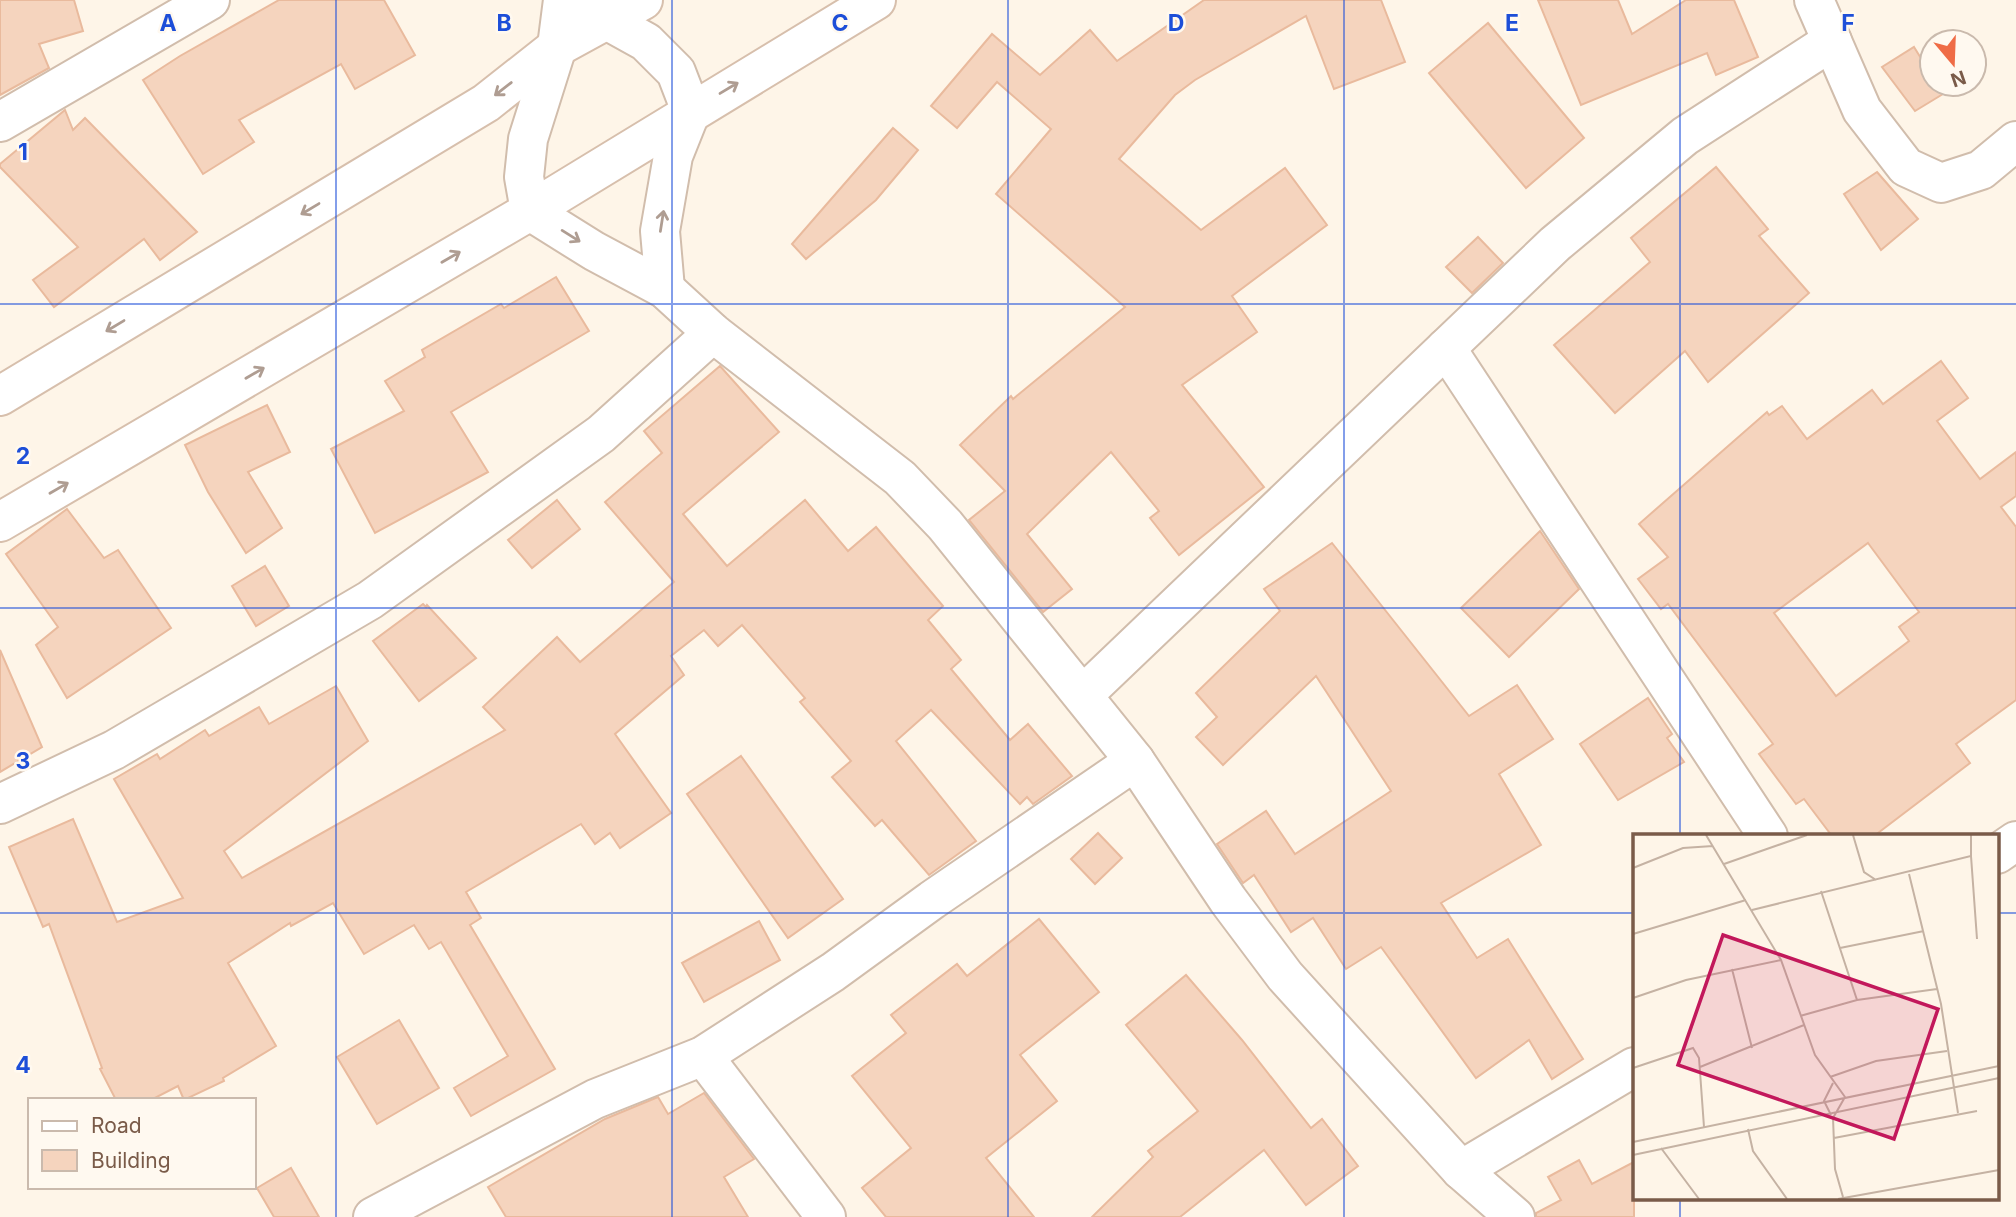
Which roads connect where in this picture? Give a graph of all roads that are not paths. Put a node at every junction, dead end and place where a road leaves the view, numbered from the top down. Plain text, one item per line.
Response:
1 (210, 0) edge
2 (563, 0) edge
3 (571, 0) edge
4 (643, 0) edge
5 (876, 0) edge
6 (1814, 0) edge
7 (605, 21) junction
8 (1832, 41) junction
9 (557, 47) junction
10 (691, 111) junction
11 (0, 122) edge
12 (2016, 141) edge
13 (530, 211) junction
14 (665, 289) junction
15 (713, 333) junction
16 (1446, 348) junction
17 (0, 396) edge
18 (0, 522) edge
19 (1083, 695) junction
20 (1135, 761) junction
21 (0, 804) edge
22 (1767, 834) edge
23 (2016, 841) edge
24 (1998, 853) edge
25 (704, 1056) junction
26 (1633, 1068) edge
27 (1461, 1170) junction
28 (373, 1217) edge
29 (826, 1217) edge
30 (1515, 1217) edge

1 - 11 street
2 - 9 street
3 - 7 street
4 - 7 street
10 -> 5 street
6 - 8 street
7 - 9 street
7 - 10 street
8 - 12 street
8 - 16 street
9 - 13 street
9 -> 17 street
10 - 13 street
14 -> 10 street
13 -> 14 street
18 -> 13 street
14 - 15 street
15 - 19 street
15 - 21 street
16 - 19 street
16 - 22 street
19 - 20 street
20 - 25 street
20 - 27 street
23 - 24 street
25 - 28 street
25 - 29 street
26 - 27 street
27 - 30 street

